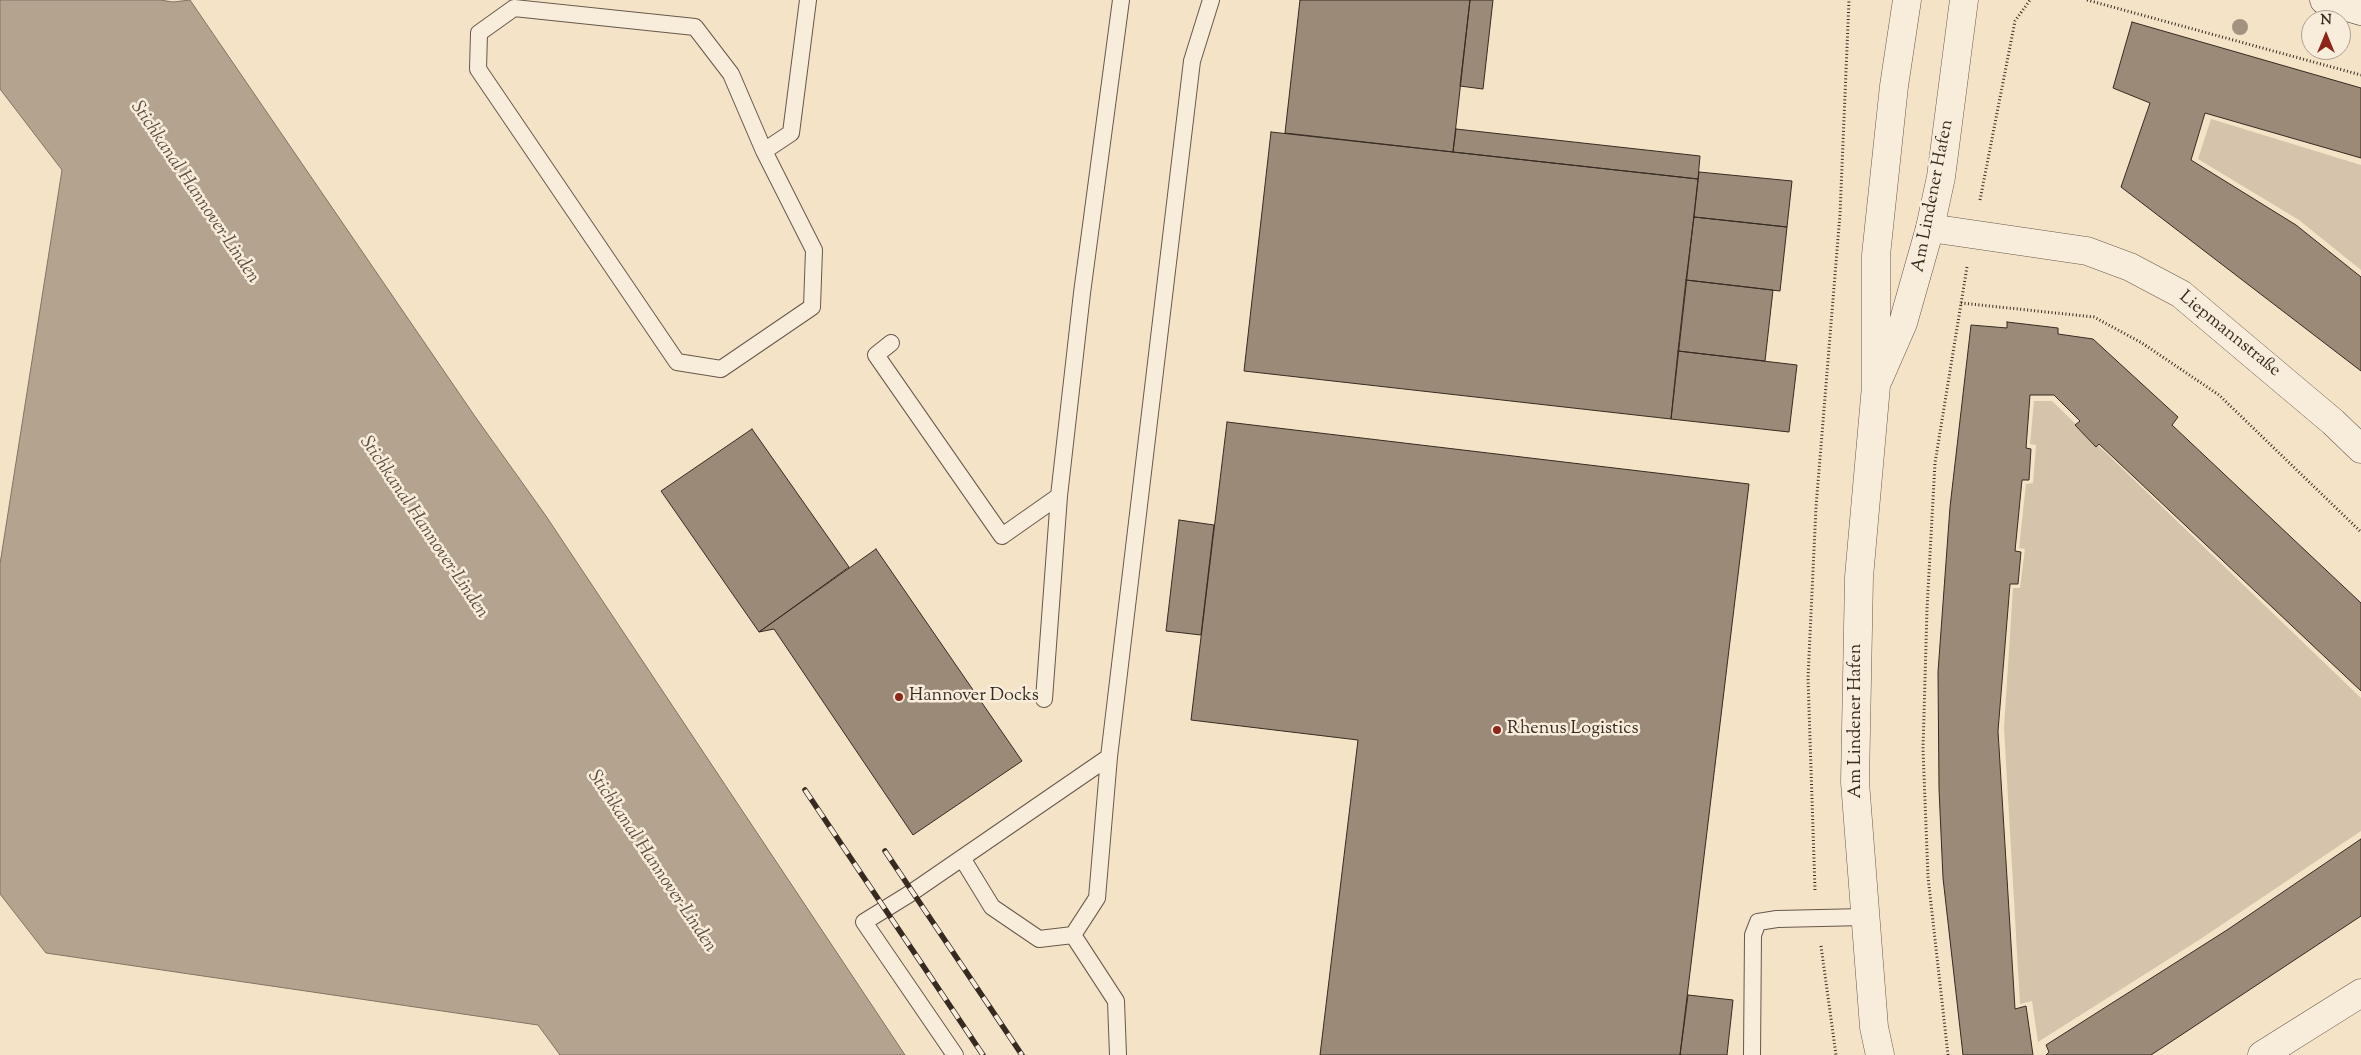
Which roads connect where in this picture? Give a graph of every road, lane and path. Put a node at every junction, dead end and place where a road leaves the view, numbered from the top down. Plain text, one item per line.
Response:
1 (808, 0) edge
2 (1120, 0) edge
3 (1211, 0) edge
4 (1849, 0) edge
5 (1907, 0) edge
6 (1964, 0) edge
7 (2030, 0) edge
8 (2087, 0) edge
9 (2324, 0) edge
10 (2361, 11) edge
11 (2361, 75) edge
12 (764, 150) junction
13 (1930, 228) junction
14 (1973, 235) junction
15 (1961, 303) junction
16 (891, 343) dead end
17 (1876, 386) junction
18 (2361, 449) edge
19 (1060, 496) junction
20 (2361, 532) edge
21 (1044, 699) dead end
22 (1109, 757) junction
23 (962, 858) junction
24 (1866, 916) junction
25 (1817, 918) junction
26 (1073, 935) junction
27 (2361, 993) edge
28 (955, 1055) edge
29 (1118, 1055) edge
30 (1752, 1055) edge
31 (1836, 1055) edge
32 (1880, 1055) edge
33 (1948, 1055) edge
34 (2262, 1055) edge

1 - 12 lane
2 - 19 lane
3 - 22 lane
4 - 25 path
5 - 17 street, Am Lindener Hafen
6 - 13 street, Am Lindener Hafen
7 - 14 path
8 - 11 path
9 - 10 street
12 - 12 lane
13 - 14 street, Liepmannstraße
13 - 17 street, Am Lindener Hafen
14 - 15 path
14 - 18 street, Liepmannstraße
15 - 20 path
15 - 33 path
16 - 19 lane
17 - 24 street, Am Lindener Hafen
19 - 21 lane
22 - 23 lane
22 - 26 lane
23 - 26 lane
23 - 28 lane
24 - 25 lane
24 - 32 street, Am Lindener Hafen
25 - 30 lane
25 - 31 path
26 - 29 lane
27 - 34 street

